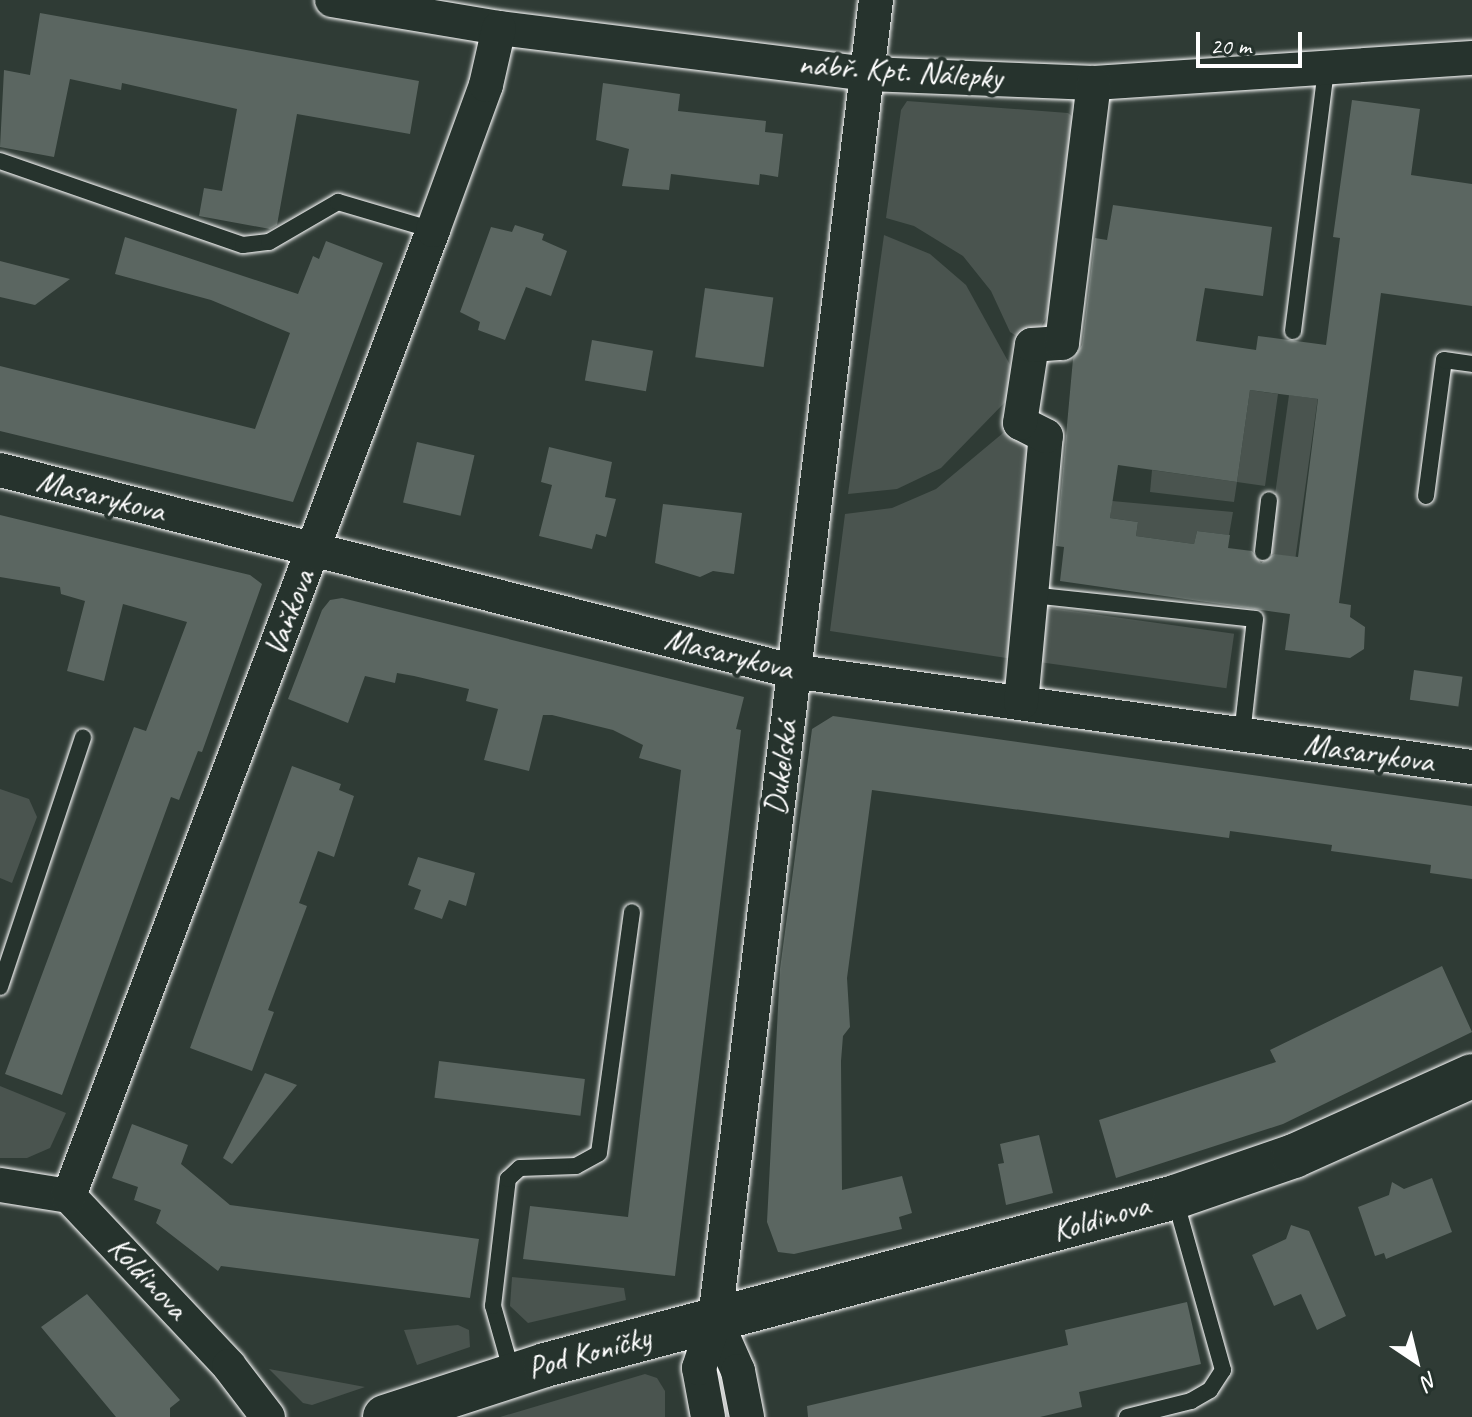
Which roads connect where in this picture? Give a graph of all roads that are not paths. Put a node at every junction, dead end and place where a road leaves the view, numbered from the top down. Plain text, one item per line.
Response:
1 (332, 0) edge
2 (874, 10) edge
3 (499, 28) junction
4 (1472, 58) edge
5 (1326, 70) junction
6 (868, 74) junction
7 (1094, 83) junction
8 (0, 161) edge
9 (433, 230) junction
10 (1293, 331) dead end
11 (1472, 364) edge
12 (0, 470) edge
13 (1426, 496) dead end
14 (1269, 500) dead end
15 (313, 550) junction
16 (1263, 552) dead end
17 (1031, 595) junction
18 (792, 671) junction
19 (1021, 703) junction
20 (1242, 735) junction
21 (83, 737) dead end
22 (1472, 767) edge
23 (632, 912) dead end
24 (0, 987) edge
25 (1472, 1076) edge
26 (0, 1185) edge
27 (69, 1196) junction
28 (1175, 1197) junction
29 (715, 1319) junction
30 (513, 1374) junction
31 (465, 1403) edge
32 (268, 1417) edge
33 (385, 1417) edge
34 (708, 1417) edge
35 (747, 1417) edge
36 (1127, 1417) edge

1 - 3 street, nábř. Kpt. Nálepky
2 - 6 street, Dukelská
3 - 6 street, nábř. Kpt. Nálepky
3 - 9 street, Vaňkova
4 - 5 street, nábř. Kpt. Nálepky
5 - 7 street, nábř. Kpt. Nálepky
5 - 10 lane
6 - 7 street, nábř. Kpt. Nálepky
6 - 18 street, Dukelská
7 - 17 street
8 - 9 lane
9 - 15 street, Vaňkova
11 - 13 lane
12 - 15 street, Masarykova
14 - 16 lane
15 - 18 street, Masarykova
15 - 27 street, Vaňkova
17 - 19 street
17 - 20 lane
18 - 19 street, Masarykova
18 - 29 street, Dukelská
19 - 20 street, Masarykova
20 - 22 street, Masarykova
21 - 24 lane
23 - 30 lane
25 - 28 street, Koldinova
26 - 27 street
27 - 32 street, Koldinova
28 - 29 street, Koldinova
28 - 36 lane
29 - 30 street, Pod Koníčky
29 - 34 street, Dukelská
29 - 35 street
30 - 31 street, Pod Koníčky
31 - 33 street, Pod Koníčky

